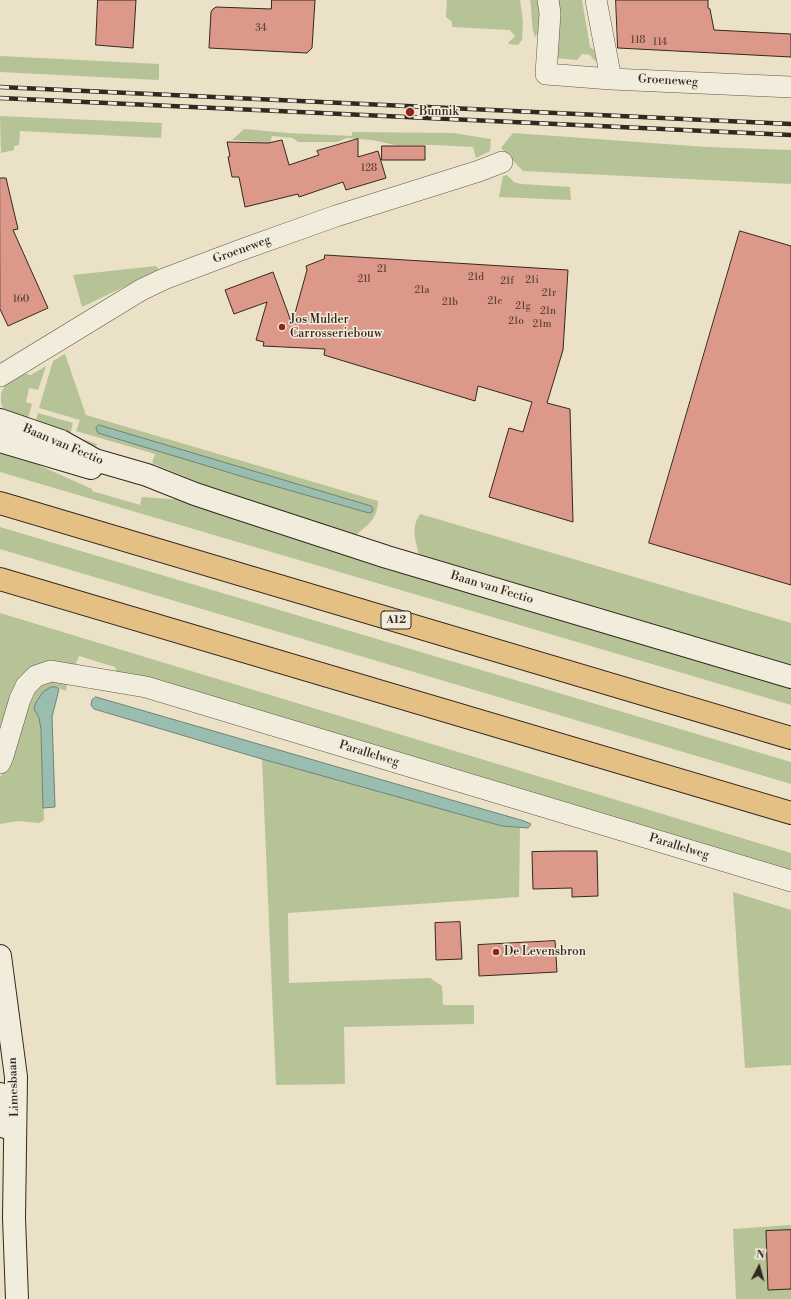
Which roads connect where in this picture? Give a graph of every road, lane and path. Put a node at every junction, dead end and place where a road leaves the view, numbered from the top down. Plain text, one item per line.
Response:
1 (548, 0) edge
2 (596, 0) edge
3 (611, 79) junction
4 (791, 87) edge
5 (502, 162) dead end
6 (0, 376) edge
7 (0, 420) edge
8 (0, 441) edge
9 (195, 494) junction
10 (0, 503) edge
11 (0, 579) edge
12 (791, 677) edge
13 (791, 738) edge
14 (0, 763) edge
15 (791, 812) edge
16 (791, 881) edge
17 (0, 956) edge
18 (0, 1094) edge
19 (14, 1218) junction
20 (17, 1299) edge

1 - 3 street, Groeneweg
2 - 3 street
3 - 4 street, Groeneweg
5 - 6 street, Groeneweg
7 - 9 main road, Baan van Fectio
8 - 9 main road, Baan van Fectio
9 - 12 main road, Baan van Fectio
10 - 13 highway, A12
11 - 15 highway
14 - 16 street, Parallelweg
17 - 19 main road, Limesbaan
18 - 19 main road, Limesbaan
19 - 20 main road, Limesbaan

